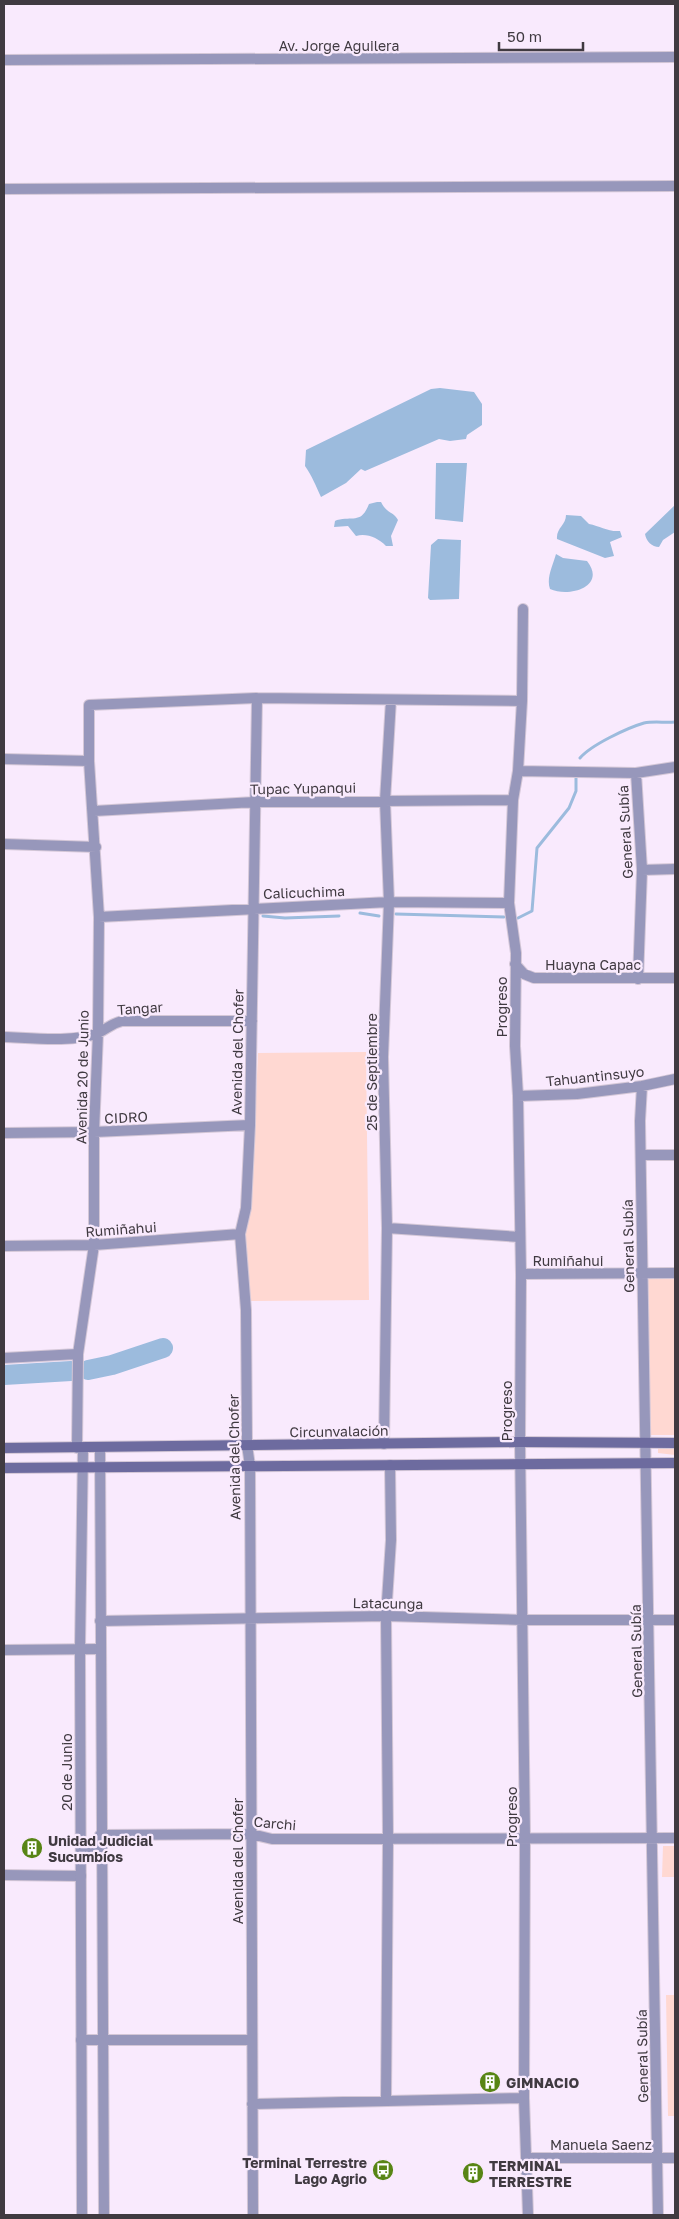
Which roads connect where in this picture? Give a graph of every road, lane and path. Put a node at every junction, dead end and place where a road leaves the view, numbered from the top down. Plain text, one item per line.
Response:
1 (675, 56) edge
2 (4, 60) edge
3 (675, 186) edge
4 (4, 189) edge
5 (523, 609) dead end
6 (256, 698) junction
7 (391, 700) junction
8 (522, 701) junction
9 (4, 759) edge
10 (89, 760) junction
11 (675, 767) edge
12 (518, 771) junction
13 (636, 773) junction
14 (513, 800) junction
15 (385, 801) junction
16 (255, 802) junction
17 (94, 811) junction
18 (4, 844) edge
19 (96, 847) junction
20 (675, 869) edge
21 (642, 870) junction
22 (389, 902) junction
23 (509, 903) junction
24 (253, 908) junction
25 (100, 916) junction
26 (515, 964) junction
27 (534, 978) junction
28 (638, 978) junction
29 (675, 978) edge
30 (515, 998) junction
31 (252, 1021) junction
32 (98, 1033) junction
33 (4, 1037) edge
34 (675, 1079) edge
35 (642, 1086) junction
36 (518, 1096) junction
37 (250, 1125) junction
38 (94, 1132) junction
39 (4, 1133) edge
40 (640, 1155) junction
41 (675, 1155) edge
42 (387, 1228) junction
43 (240, 1234) junction
44 (520, 1237) junction
45 (94, 1245) junction
46 (4, 1246) edge
47 (675, 1273) edge
48 (521, 1274) junction
49 (643, 1274) junction
50 (78, 1354) junction
51 (4, 1358) edge
52 (520, 1442) junction
53 (644, 1443) junction
54 (675, 1443) edge
55 (384, 1444) junction
56 (247, 1445) junction
57 (4, 1448) edge
58 (80, 1448) junction
59 (100, 1448) junction
60 (645, 1463) junction
61 (675, 1463) edge
62 (520, 1464) junction
63 (390, 1465) junction
64 (82, 1466) junction
65 (100, 1466) junction
66 (250, 1466) junction
67 (4, 1468) edge
68 (386, 1616) junction
69 (250, 1617) junction
70 (650, 1619) junction
71 (100, 1620) junction
72 (524, 1620) junction
73 (675, 1620) edge
74 (80, 1649) junction
75 (100, 1649) junction
76 (4, 1650) edge
77 (251, 1834) junction
78 (100, 1835) junction
79 (525, 1837) junction
80 (652, 1838) junction
81 (675, 1838) edge
82 (388, 1839) junction
83 (100, 1852) junction
84 (80, 1853) junction
85 (4, 1875) edge
86 (80, 1876) junction
87 (102, 2039) junction
88 (81, 2040) junction
89 (252, 2040) junction
90 (524, 2098) junction
91 (386, 2101) junction
92 (252, 2104) junction
93 (527, 2158) junction
94 (657, 2158) junction
95 (675, 2158) edge
96 (82, 2215) edge
97 (104, 2215) edge
98 (253, 2215) edge
99 (528, 2215) edge
100 (658, 2215) edge

1 - 2 street, Av. Jorge Aguilera
3 - 4 street
5 - 8 street, Progreso
6 - 7 street
6 - 10 street, Avenida 20 de Junio
6 - 16 street, Avenida del Chofer
7 - 8 street
7 - 15 street, 25 de Septiembre
8 - 12 street, Progreso
9 - 10 street
10 - 17 street, Avenida 20 de Junio
11 - 13 street
12 - 13 street
12 - 14 street, Progreso
13 - 21 street, General Subía
14 - 15 street, Tupac Yupanqui
14 - 23 street, Progreso
15 - 16 street, Tupac Yupanqui
15 - 22 street, 25 de Septiembre
16 - 17 street, Tupac Yupanqui
16 - 24 street, Avenida del Chofer
17 - 19 street, Avenida 20 de Junio
18 - 19 street
19 - 25 street, Avenida 20 de Junio
20 - 21 street
21 - 28 street, General Subía
22 - 23 street, Calicuchima
22 - 24 street, Calicuchima
22 - 42 street, 25 de Septiembre
23 - 26 street, Progreso
24 - 25 street, Calicuchima
24 - 31 street, Avenida del Chofer
25 - 32 street, Avenida 20 de Junio
26 - 27 street, Huayna Capac
26 - 30 street, Progreso
27 - 28 street, Huayna Capac
27 - 30 street
28 - 29 street, Huayna Capac
30 - 36 street, Progreso
31 - 32 street, Tangar
31 - 37 street, Avenida del Chofer
32 - 33 street, Tangar
32 - 38 street, Avenida 20 de Junio
34 - 35 street, Tahuantinsuyo
35 - 36 street, Tahuantinsuyo
35 - 40 street, General Subía
36 - 44 street, Progreso
37 - 38 street, CIDRO
37 - 43 street, Avenida del Chofer
38 - 39 street, CIDRO
38 - 45 street, Avenida 20 de Junio
40 - 41 street
40 - 49 street, General Subía
42 - 44 street, Rumiñahui
42 - 55 street, 25 de Septiembre
43 - 45 street, Rumiñahui
43 - 56 street, Avenida del Chofer
44 - 48 street, Progreso
45 - 46 street, Rumiñahui
45 - 50 street, Avenida 20 de Junio
47 - 49 street, Rumiñahui
48 - 49 street, Rumiñahui
48 - 52 street, Progreso
49 - 53 street, General Subía
50 - 51 street
50 - 58 street, Avenida 20 de Junio
52 - 53 main road, Circunvalación
52 - 55 main road, Circunvalación
52 - 62 street, Progreso
53 - 54 main road, Circunvalación
53 - 60 street, General Subía
55 - 56 main road, Circunvalación
56 - 59 main road, Circunvalación
56 - 66 street, Avenida del Chofer
57 - 58 main road, Circunvalación
58 - 59 main road, Circunvalación
58 - 64 street, 20 de Junio
59 - 65 street
60 - 61 main road
60 - 62 main road
60 - 70 street, General Subía
62 - 63 main road
62 - 72 street, Progreso
63 - 66 main road
63 - 68 street
64 - 65 main road
64 - 67 main road
64 - 74 street, 20 de Junio
65 - 66 main road
65 - 71 street
66 - 69 street, Avenida del Chofer
68 - 69 street, Latacunga
68 - 72 street, Latacunga
68 - 82 street
69 - 71 street, Latacunga
69 - 77 street, Avenida del Chofer
70 - 72 street, Latacunga
70 - 73 street, Latacunga
70 - 80 street, General Subía
71 - 75 street
72 - 79 street, Progreso
74 - 75 street
74 - 76 street
74 - 84 street, 20 de Junio
75 - 78 street
77 - 78 street, Carchi
77 - 82 street, Carchi
77 - 89 street, Avenida del Chofer
78 - 83 street
79 - 80 street, Carchi
79 - 82 street, Carchi
79 - 90 street, Progreso
80 - 81 street, Carchi
80 - 94 street, General Subía
82 - 91 street
83 - 84 street
83 - 87 street
84 - 86 street, 20 de Junio
85 - 86 street
86 - 88 street, 20 de Junio
87 - 88 street
87 - 89 street
87 - 97 street
88 - 96 street, 20 de Junio
89 - 92 street, Avenida del Chofer
90 - 91 street
90 - 93 street, Progreso
91 - 92 street
92 - 98 street, Avenida del Chofer
93 - 94 street, Manuela Saenz
93 - 99 street, Progreso
94 - 95 street, Manuela Saenz
94 - 100 street, General Subía

